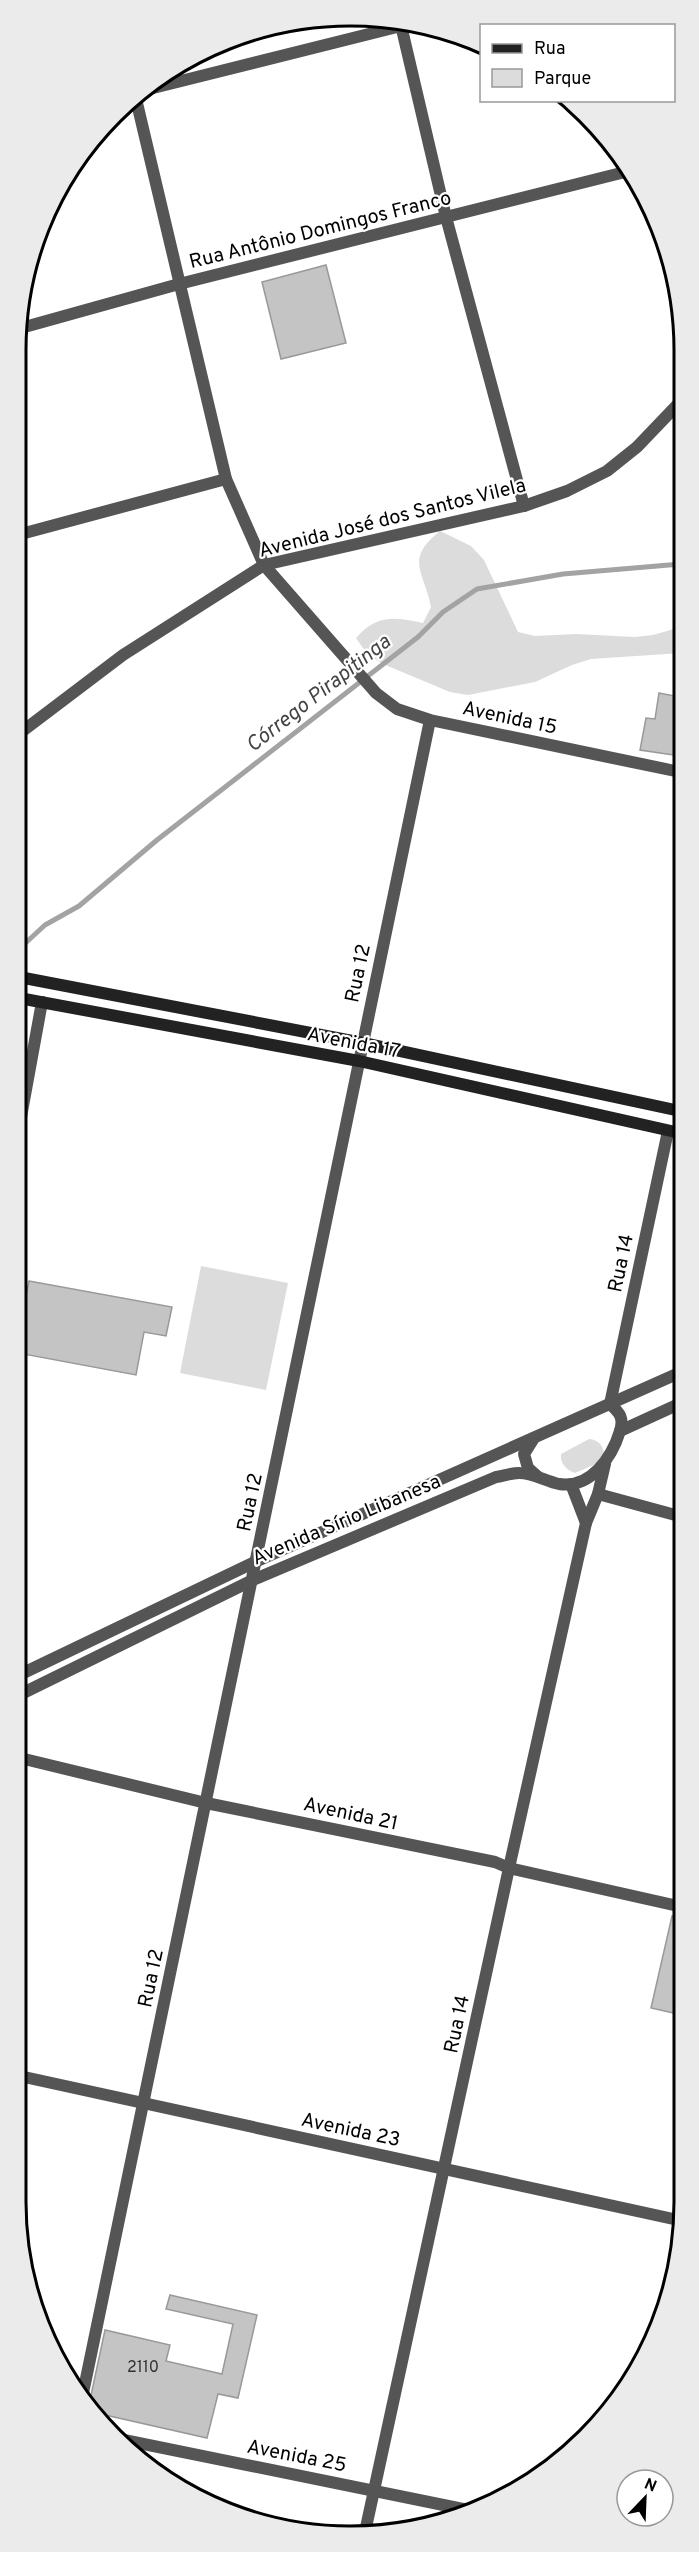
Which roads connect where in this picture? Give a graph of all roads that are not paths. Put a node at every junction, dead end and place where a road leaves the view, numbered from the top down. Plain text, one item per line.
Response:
1 (387, 27) edge
2 (401, 30) edge
3 (161, 86) edge
4 (137, 105) edge
5 (621, 173) edge
6 (446, 217) junction
7 (179, 284) junction
8 (26, 327) edge
9 (674, 408) edge
10 (226, 479) junction
11 (524, 506) junction
12 (26, 533) edge
13 (264, 565) junction
14 (430, 720) junction
15 (26, 728) edge
16 (674, 771) edge
17 (26, 979) edge
18 (59, 985) junction
19 (26, 1000) edge
20 (42, 1002) junction
21 (56, 1005) junction
22 (363, 1043) junction
23 (359, 1061) junction
24 (26, 1090) edge
25 (674, 1110) edge
26 (674, 1132) edge
27 (674, 1375) edge
28 (610, 1404) junction
29 (674, 1406) edge
30 (620, 1431) junction
31 (534, 1438) junction
32 (605, 1464) junction
33 (537, 1476) junction
34 (571, 1485) junction
35 (598, 1494) junction
36 (674, 1515) edge
37 (586, 1523) junction
38 (257, 1561) junction
39 (253, 1580) junction
40 (26, 1672) edge
41 (26, 1692) edge
42 (26, 1759) edge
43 (206, 1803) junction
44 (508, 1868) junction
45 (674, 1907) edge
46 (26, 2077) edge
47 (144, 2103) junction
48 (445, 2169) junction
49 (673, 2219) edge
50 (84, 2389) edge
51 (131, 2441) edge
52 (374, 2491) junction
53 (457, 2508) edge
54 (366, 2526) edge

1 - 3 street
2 - 6 street
4 - 7 street, Avenida 15
5 - 6 street, Rua Antônio Domingos Franco
6 - 7 street, Rua Antônio Domingos Franco
6 - 11 street
7 - 8 street, Rua Antônio Domingos Franco
7 - 10 street, Avenida 15
9 - 11 street, Avenida José dos Santos Vilela
10 - 12 street
10 - 13 street, Avenida 15
11 - 13 street, Avenida José dos Santos Vilela
13 - 14 street, Avenida 15
13 - 15 street, Avenida José dos Santos Vilela
14 - 16 street, Avenida 15
14 - 22 street, Rua 12
17 - 18 main road, Avenida 17
18 - 21 main road
18 - 22 main road, Avenida 17
19 - 20 main road, Avenida 17
20 - 21 main road, Avenida 17
20 - 24 street
21 - 23 main road, Avenida 17
22 - 23 street, Rua 12
22 - 25 main road, Avenida 17
23 - 26 main road, Avenida 17
23 - 38 street, Rua 12
26 - 28 street, Rua 14
27 - 28 street, Avenida Sírio Libanesa
28 - 30 street
28 - 31 street, Avenida Sírio Libanesa
29 - 30 street
30 - 32 street
31 - 33 street
31 - 38 street, Avenida Sírio Libanesa
32 - 34 street
32 - 35 street, Rua 14
33 - 34 street, Avenida Sírio Libanesa
33 - 39 street, Avenida Sírio Libanesa
34 - 37 street
35 - 36 street
35 - 37 street, Rua 14
37 - 44 street, Rua 14
38 - 39 street, Rua 12
38 - 40 street, Avenida Sírio Libanesa
39 - 41 street, Avenida Sírio Libanesa
39 - 43 street, Rua 12
42 - 43 street, Avenida 21
43 - 44 street, Avenida 21
43 - 47 street, Rua 12
44 - 45 street, Avenida 21
44 - 48 street, Rua 14
46 - 47 street, Avenida 23
47 - 48 street, Avenida 23
47 - 50 street, Rua 12
48 - 49 street, Avenida 23
48 - 52 street, Rua 14
51 - 52 street, Avenida 25
52 - 53 street, Avenida 25
52 - 54 street, Rua 14

